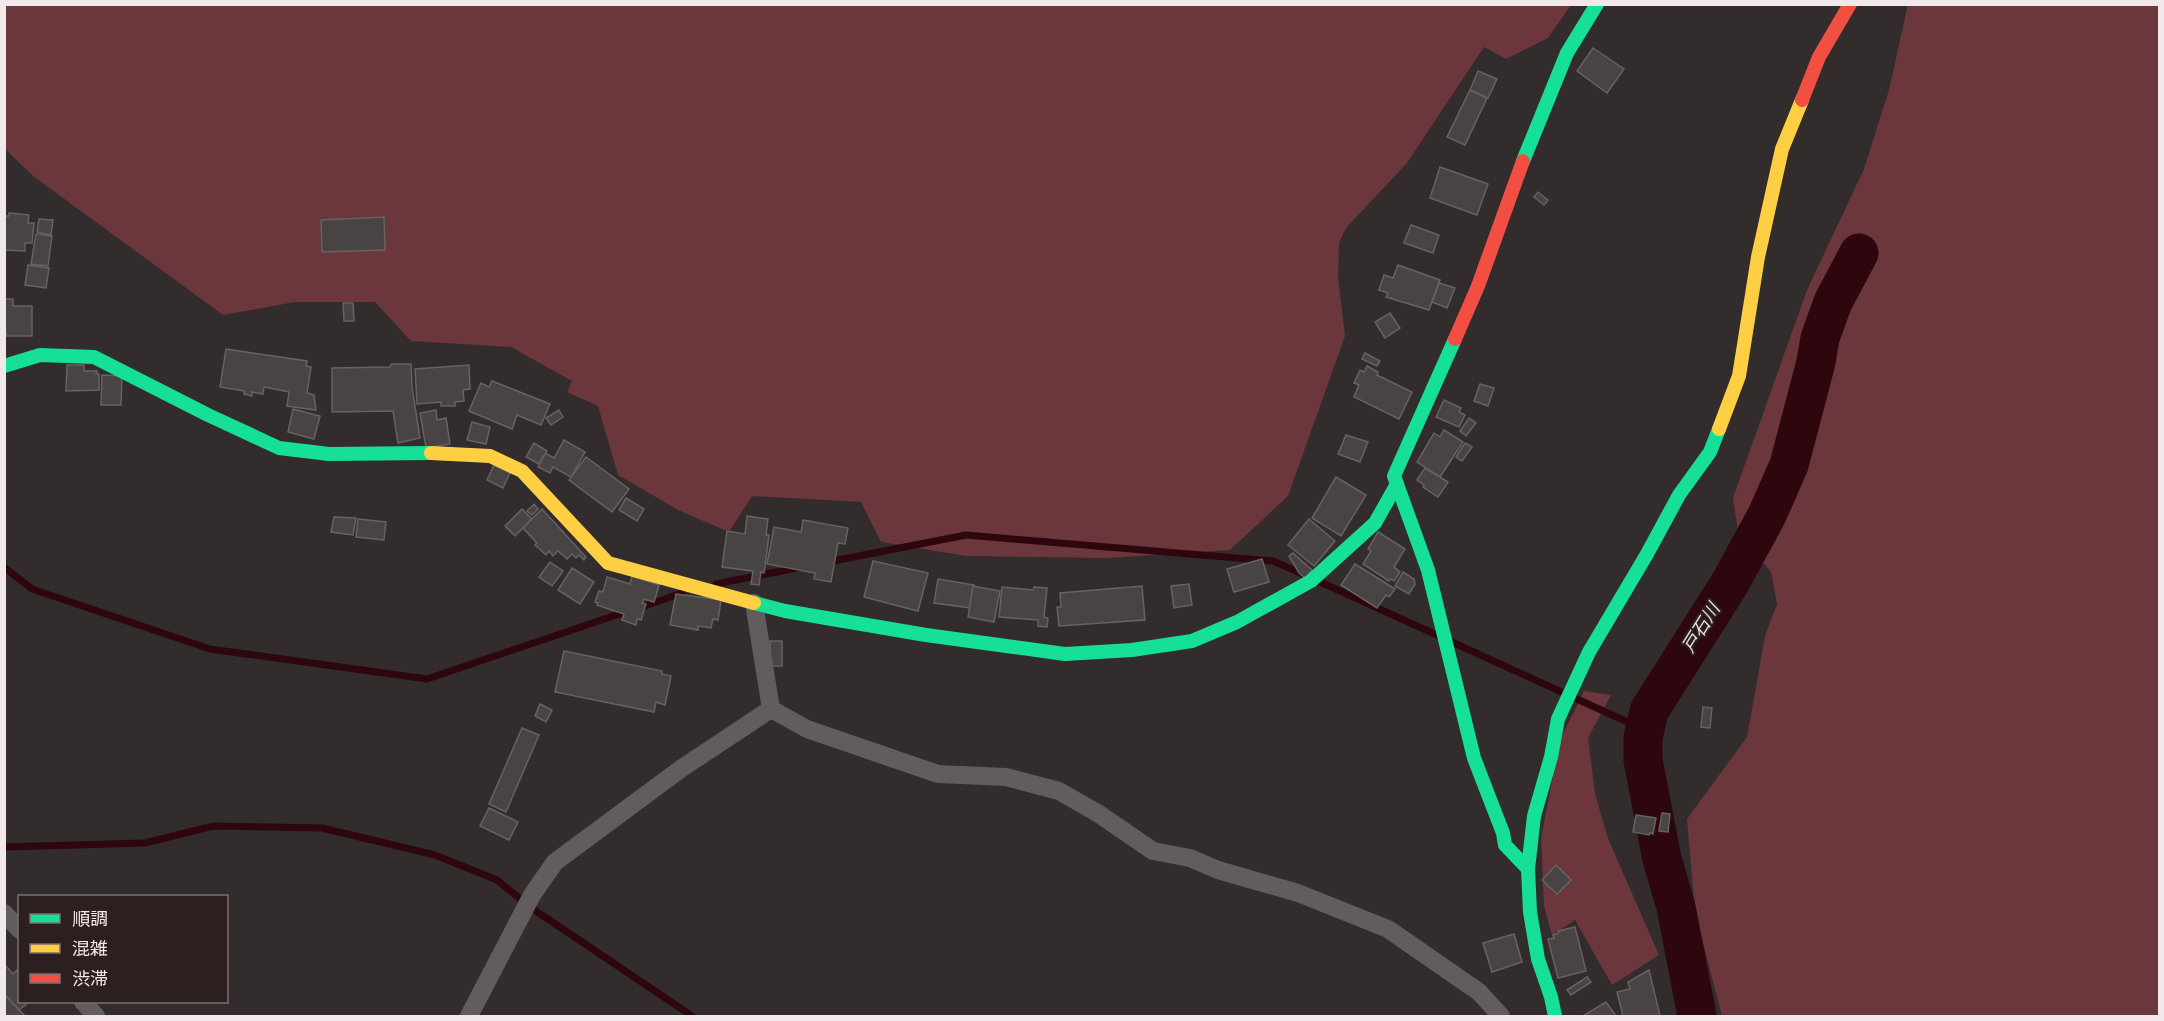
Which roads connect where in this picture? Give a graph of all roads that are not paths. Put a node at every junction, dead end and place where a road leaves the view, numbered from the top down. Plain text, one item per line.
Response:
1 (1597, 4) edge
2 (1850, 4) edge
3 (4, 366) edge
4 (1397, 484) junction
5 (754, 603) junction
6 (771, 709) junction
7 (1528, 869) junction
8 (4, 913) edge
9 (18, 928) edge
10 (84, 1003) edge
11 (96, 1017) edge
12 (469, 1017) edge
13 (1500, 1017) edge
14 (1555, 1017) edge

1 - 4 street
2 - 7 street
3 - 5 street
4 - 5 street
4 - 7 street
5 - 6 street
6 - 12 street
6 - 13 street
7 - 14 street
8 - 9 street
10 - 11 street

